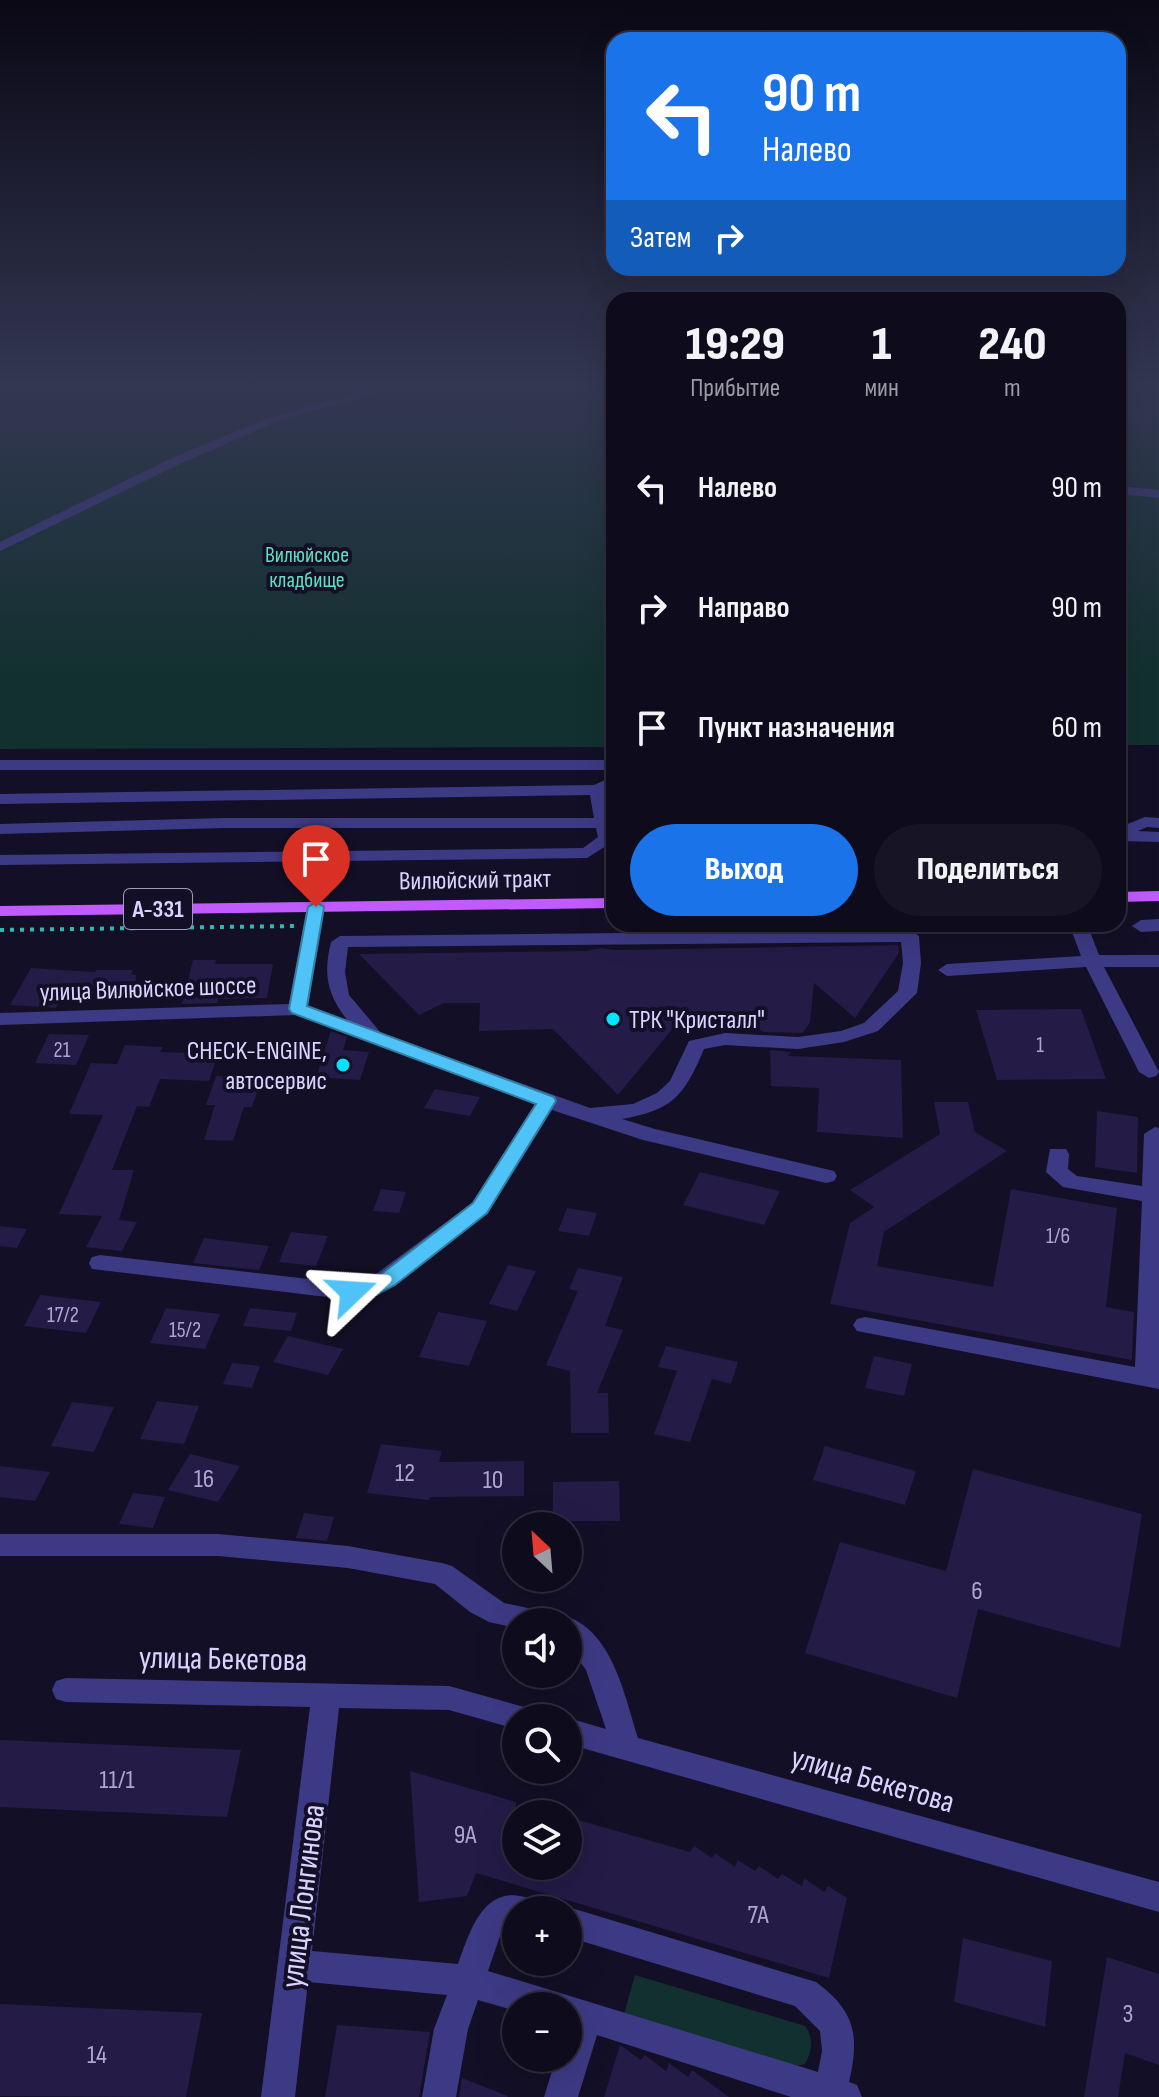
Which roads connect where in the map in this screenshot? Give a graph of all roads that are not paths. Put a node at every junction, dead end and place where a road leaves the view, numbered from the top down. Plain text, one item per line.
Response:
1 (129, 484) edge
2 (1126, 491) edge
3 (1159, 494) edge
4 (0, 547) edge
5 (0, 765) edge
6 (606, 765) edge
7 (606, 785) edge
8 (597, 790) junction
9 (0, 799) edge
10 (606, 814) edge
11 (606, 822) edge
12 (1159, 823) edge
13 (0, 829) edge
14 (1126, 831) edge
15 (1126, 835) edge
16 (1159, 837) edge
17 (606, 840) edge
18 (0, 860) edge
19 (1159, 896) edge
20 (1126, 897) edge
21 (606, 903) edge
22 (316, 907) junction
23 (0, 911) edge
24 (1081, 932) edge
25 (1092, 961) junction
26 (1159, 961) edge
27 (947, 970) dead end
28 (298, 1009) junction
29 (0, 1019) edge
30 (374, 1037) junction
31 (1149, 1072) dead end
32 (547, 1101) junction
33 (588, 1115) junction
34 (1155, 1134) dead end
35 (1058, 1154) dead end
36 (826, 1176) dead end
37 (1152, 1195) junction
38 (100, 1263) dead end
39 (865, 1325) dead end
40 (1153, 1379) edge
41 (0, 1545) edge
42 (502, 1615) edge
43 (582, 1641) edge
44 (66, 1690) dead end
45 (326, 1696) junction
46 (502, 1713) edge
47 (582, 1735) edge
48 (626, 1747) junction
49 (1159, 1897) edge
50 (502, 1913) edge
51 (582, 1926) edge
52 (294, 1965) junction
53 (467, 1981) junction
54 (505, 1992) edge
55 (582, 2015) edge
56 (566, 2072) edge
57 (835, 2095) edge
58 (278, 2097) edge
59 (439, 2097) edge
60 (561, 2097) edge

1 - 4 street
2 - 3 street
5 - 6 street
7 - 8 street
8 - 9 street
8 - 10 street
11 - 13 street
12 - 14 street
15 - 16 street
17 - 18 street
19 - 20 main road
21 - 22 main road, Вилюйский тракт / А-331
22 - 23 main road, Вилюйский тракт / А-331
22 - 28 street
24 - 25 street
25 - 26 street
25 - 27 street
25 - 31 street
28 - 29 street, улица Вилюйское шоссе
28 - 30 street
30 - 32 street
30 - 33 street
32 - 33 street
32 - 38 street
33 - 36 street
34 - 37 street
35 - 37 street
37 - 40 street
39 - 40 street
41 - 42 street
43 - 48 street
44 - 45 street, улица Бекетова
45 - 46 street, улица Бекетова
45 - 52 street, улица Лонгинова
47 - 48 street, улица Бекетова
48 - 49 street, улица Бекетова
50 - 53 street
51 - 57 street
52 - 53 street
52 - 58 street, улица Лонгинова
53 - 54 street
53 - 59 street
55 - 57 street
56 - 60 street

